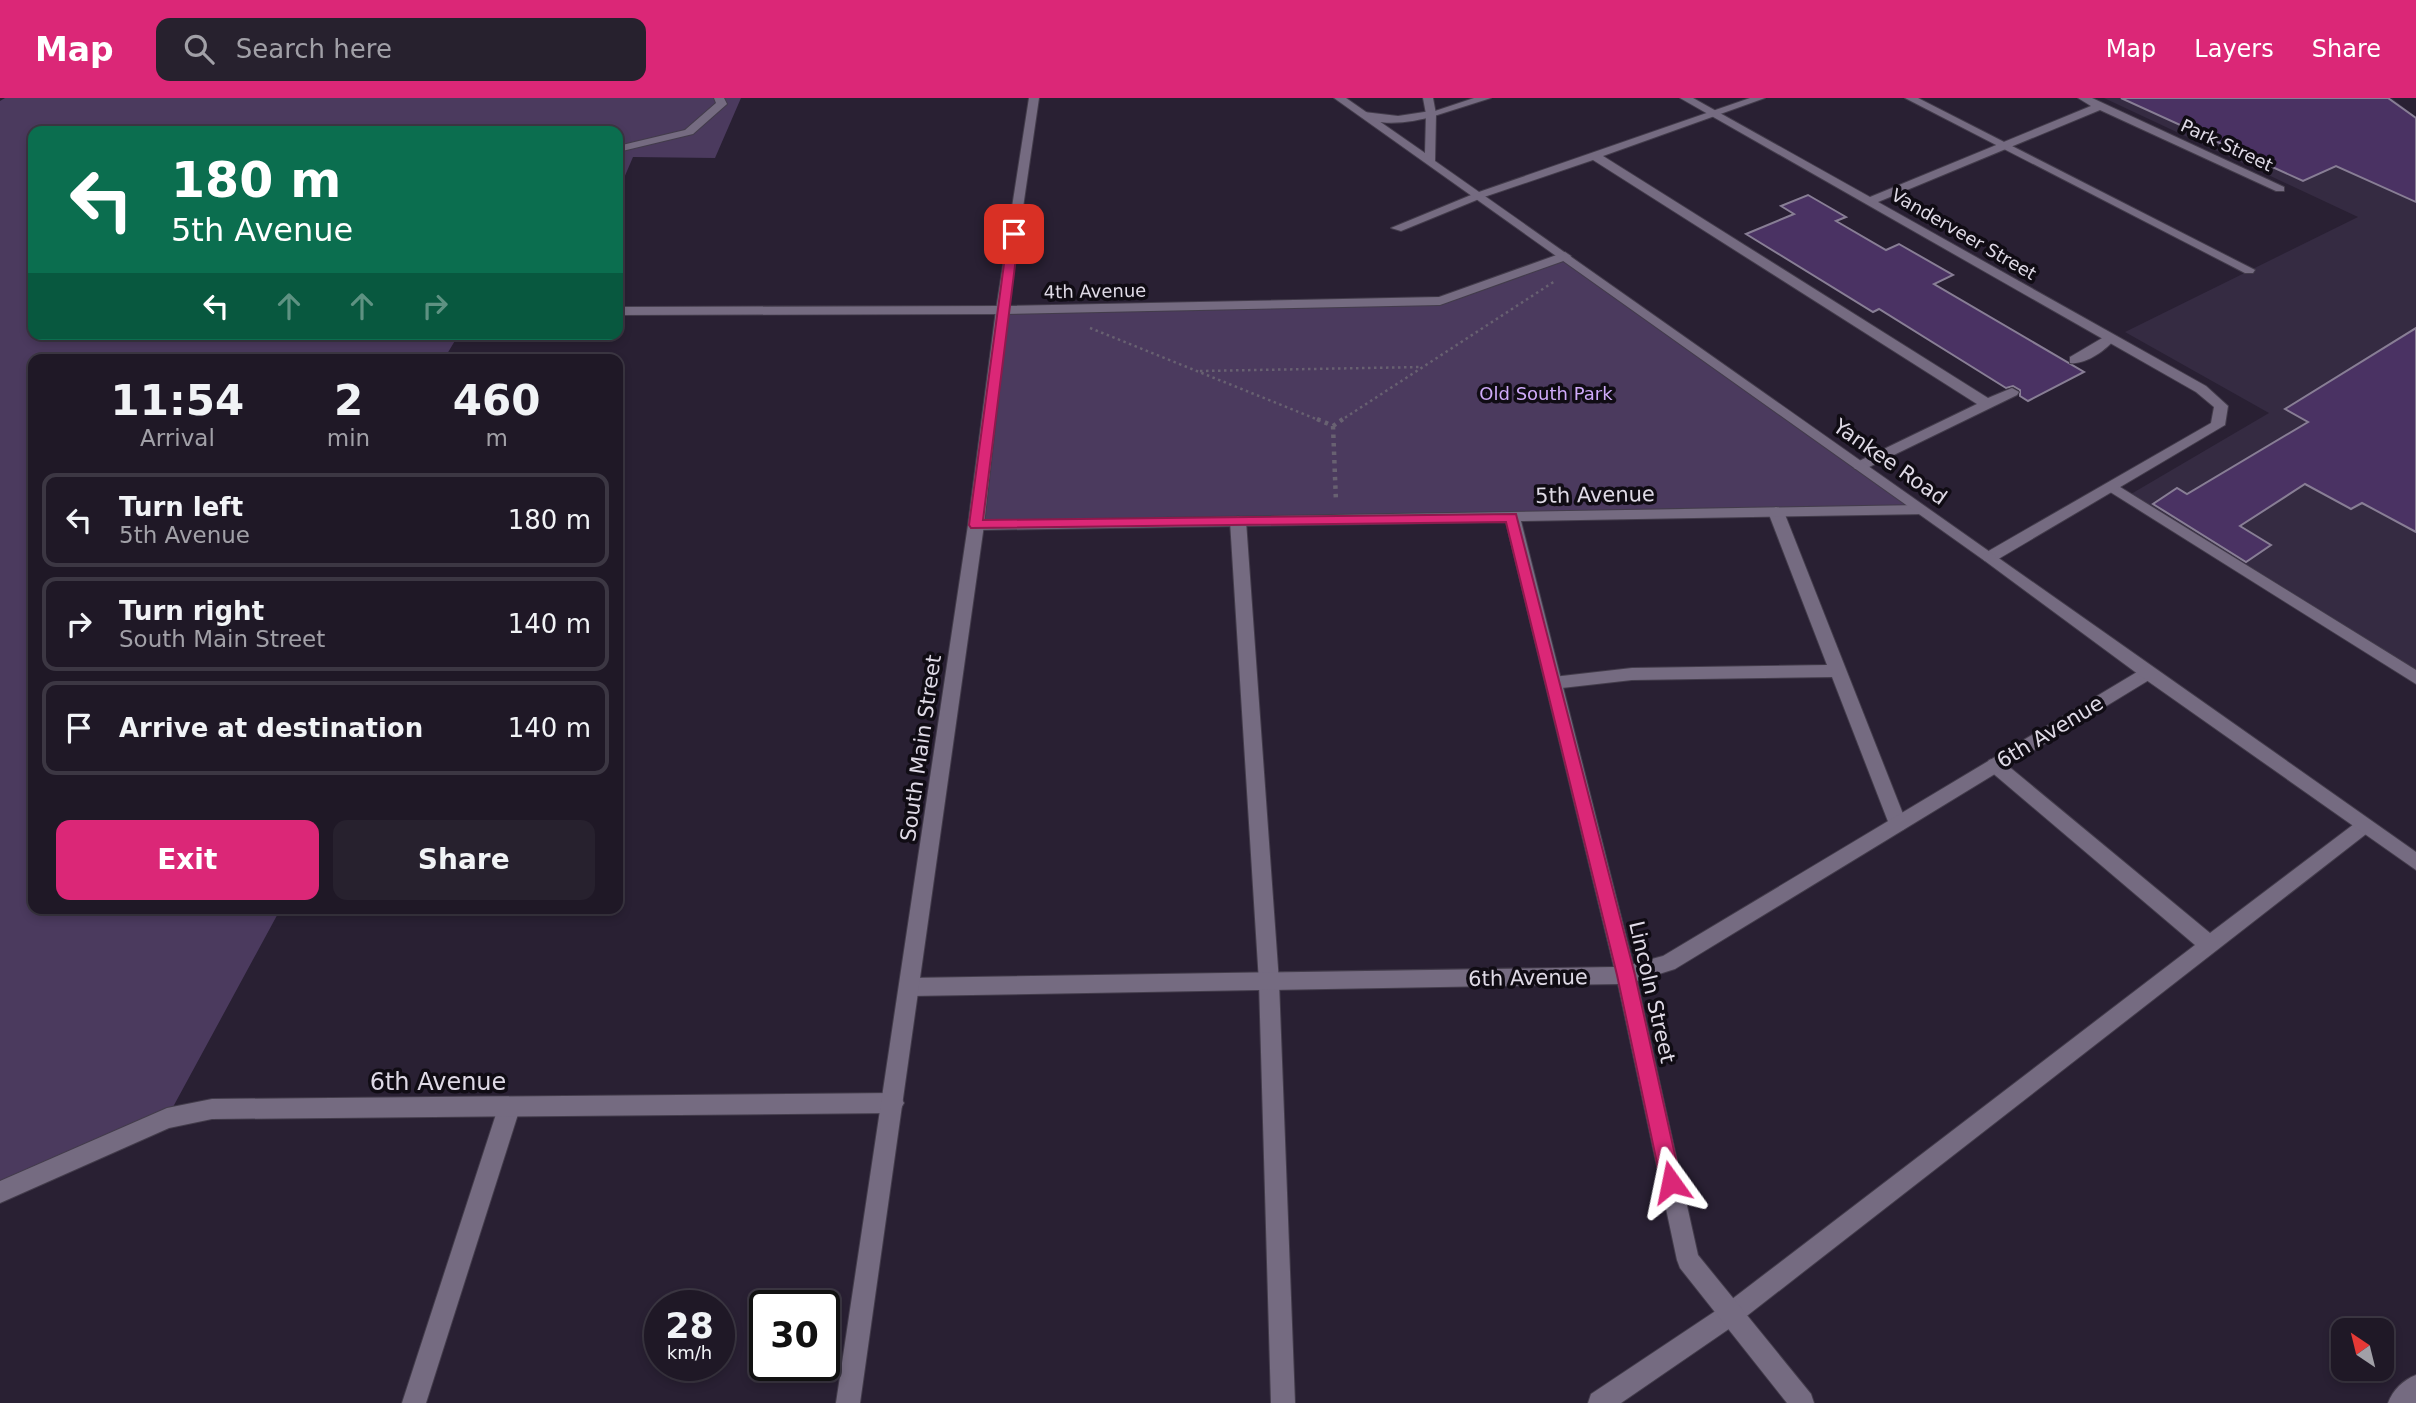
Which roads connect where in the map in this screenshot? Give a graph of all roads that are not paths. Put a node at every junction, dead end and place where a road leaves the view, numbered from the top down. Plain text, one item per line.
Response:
1 (719, 98) edge
2 (1034, 98) edge
3 (1339, 98) edge
4 (1428, 98) edge
5 (1486, 98) edge
6 (1685, 98) edge
7 (1760, 98) edge
8 (1910, 98) edge
9 (2083, 98) edge
10 (2100, 106) junction
11 (1432, 114) junction
12 (1714, 114) junction
13 (1364, 116) junction
14 (2004, 145) junction
15 (623, 148) edge
16 (1595, 156) junction
17 (1430, 160) junction
18 (2280, 189) dead end
19 (1480, 195) junction
20 (1871, 201) junction
21 (1397, 228) dead end
22 (1565, 256) junction
23 (2249, 270) dead end
24 (1002, 310) junction
25 (623, 311) edge
26 (2109, 338) junction
27 (2075, 360) dead end
28 (2012, 391) dead end
29 (1987, 404) junction
30 (1860, 466) junction
31 (2112, 487) junction
32 (1921, 510) junction
33 (1776, 512) junction
34 (1512, 517) junction
35 (1238, 522) junction
36 (976, 525) junction
37 (1990, 557) junction
38 (1838, 671) junction
39 (2148, 673) junction
40 (2416, 678) edge
41 (1553, 683) junction
42 (1996, 765) junction
43 (1898, 824) junction
44 (2364, 826) junction
45 (2416, 862) edge
46 (2210, 945) junction
47 (1626, 975) junction
48 (1269, 982) junction
49 (910, 987) junction
50 (893, 1103) junction
51 (509, 1108) junction
52 (0, 1192) edge
53 (1731, 1314) junction
54 (414, 1403) edge
55 (848, 1403) edge
56 (1283, 1403) edge
57 (1600, 1403) edge
58 (1802, 1403) edge

1 - 15 street
2 - 24 street, South Main Street
3 - 13 street, Yankee Road
4 - 11 street
5 - 11 street
6 - 12 street, Vanderveer Street
7 - 12 street
8 - 14 street
9 - 10 street, Park Street
10 - 14 street
10 - 18 street, Park Street
11 - 13 street
11 - 17 street
12 - 16 street
12 - 20 street, Vanderveer Street
13 - 17 street, Yankee Road
14 - 20 street
14 - 23 street
16 - 19 street
16 - 29 street
17 - 19 street, Yankee Road
19 - 21 street
19 - 22 street, Yankee Road
20 - 26 street, Vanderveer Street
22 - 24 street, 4th Avenue
22 - 30 street, Yankee Road
24 - 25 street, 4th Avenue
24 - 36 street, South Main Street
26 - 27 street
26 - 31 street, Vanderveer Street
28 - 29 street
29 - 30 street
30 - 32 street, Yankee Road
31 - 37 street
31 - 40 street
32 - 33 street, 5th Avenue
32 - 37 street, Yankee Road
33 - 34 street, 5th Avenue
33 - 38 street
34 - 35 street, 5th Avenue
34 - 41 street, Lincoln Street
35 - 36 street, 5th Avenue
35 - 48 street
36 - 49 street, South Main Street
37 - 39 street, Yankee Road
38 - 41 street
38 - 43 street
39 - 42 street, 6th Avenue
39 - 44 street, Yankee Road
41 - 47 street, Lincoln Street
42 - 43 street, 6th Avenue
42 - 46 street
43 - 47 street, 6th Avenue
44 - 45 street, Yankee Road
44 - 46 street
46 - 53 street
47 - 48 street, 6th Avenue
47 - 53 street, Lincoln Street
48 - 49 street, 6th Avenue
48 - 56 street
49 - 50 street, South Main Street
50 - 51 street, 6th Avenue
50 - 55 street, South Main Street
51 - 52 street, 6th Avenue
51 - 54 street
53 - 57 street
53 - 58 street, Lincoln Street

